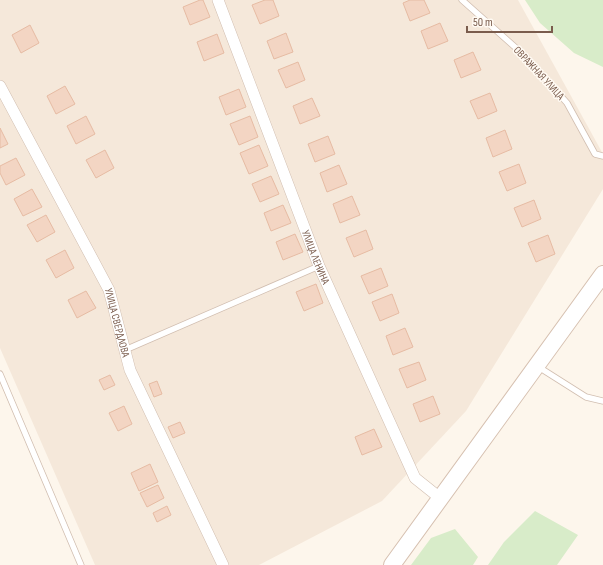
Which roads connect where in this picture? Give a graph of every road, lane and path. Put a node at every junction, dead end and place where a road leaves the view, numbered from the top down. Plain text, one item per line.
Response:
1 (218, 0) edge
2 (462, 0) edge
3 (0, 86) edge
4 (603, 156) edge
5 (319, 266) junction
6 (603, 274) edge
7 (125, 350) junction
8 (536, 366) junction
9 (0, 374) edge
10 (603, 401) edge
11 (440, 498) junction
12 (81, 565) edge
13 (223, 565) edge
14 (392, 565) edge

1 - 5 street, УЛИЦА ЛЕНИНА
2 - 4 lane, ОВРАЖНАЯ УЛИЦА
3 - 7 street, УЛИЦА СВЕРДЛОВА
5 - 7 lane
5 - 11 street, УЛИЦА ЛЕНИНА
6 - 8 main road
7 - 13 street, УЛИЦА СВЕРДЛОВА
8 - 10 lane
8 - 11 main road
9 - 12 lane
11 - 14 main road

